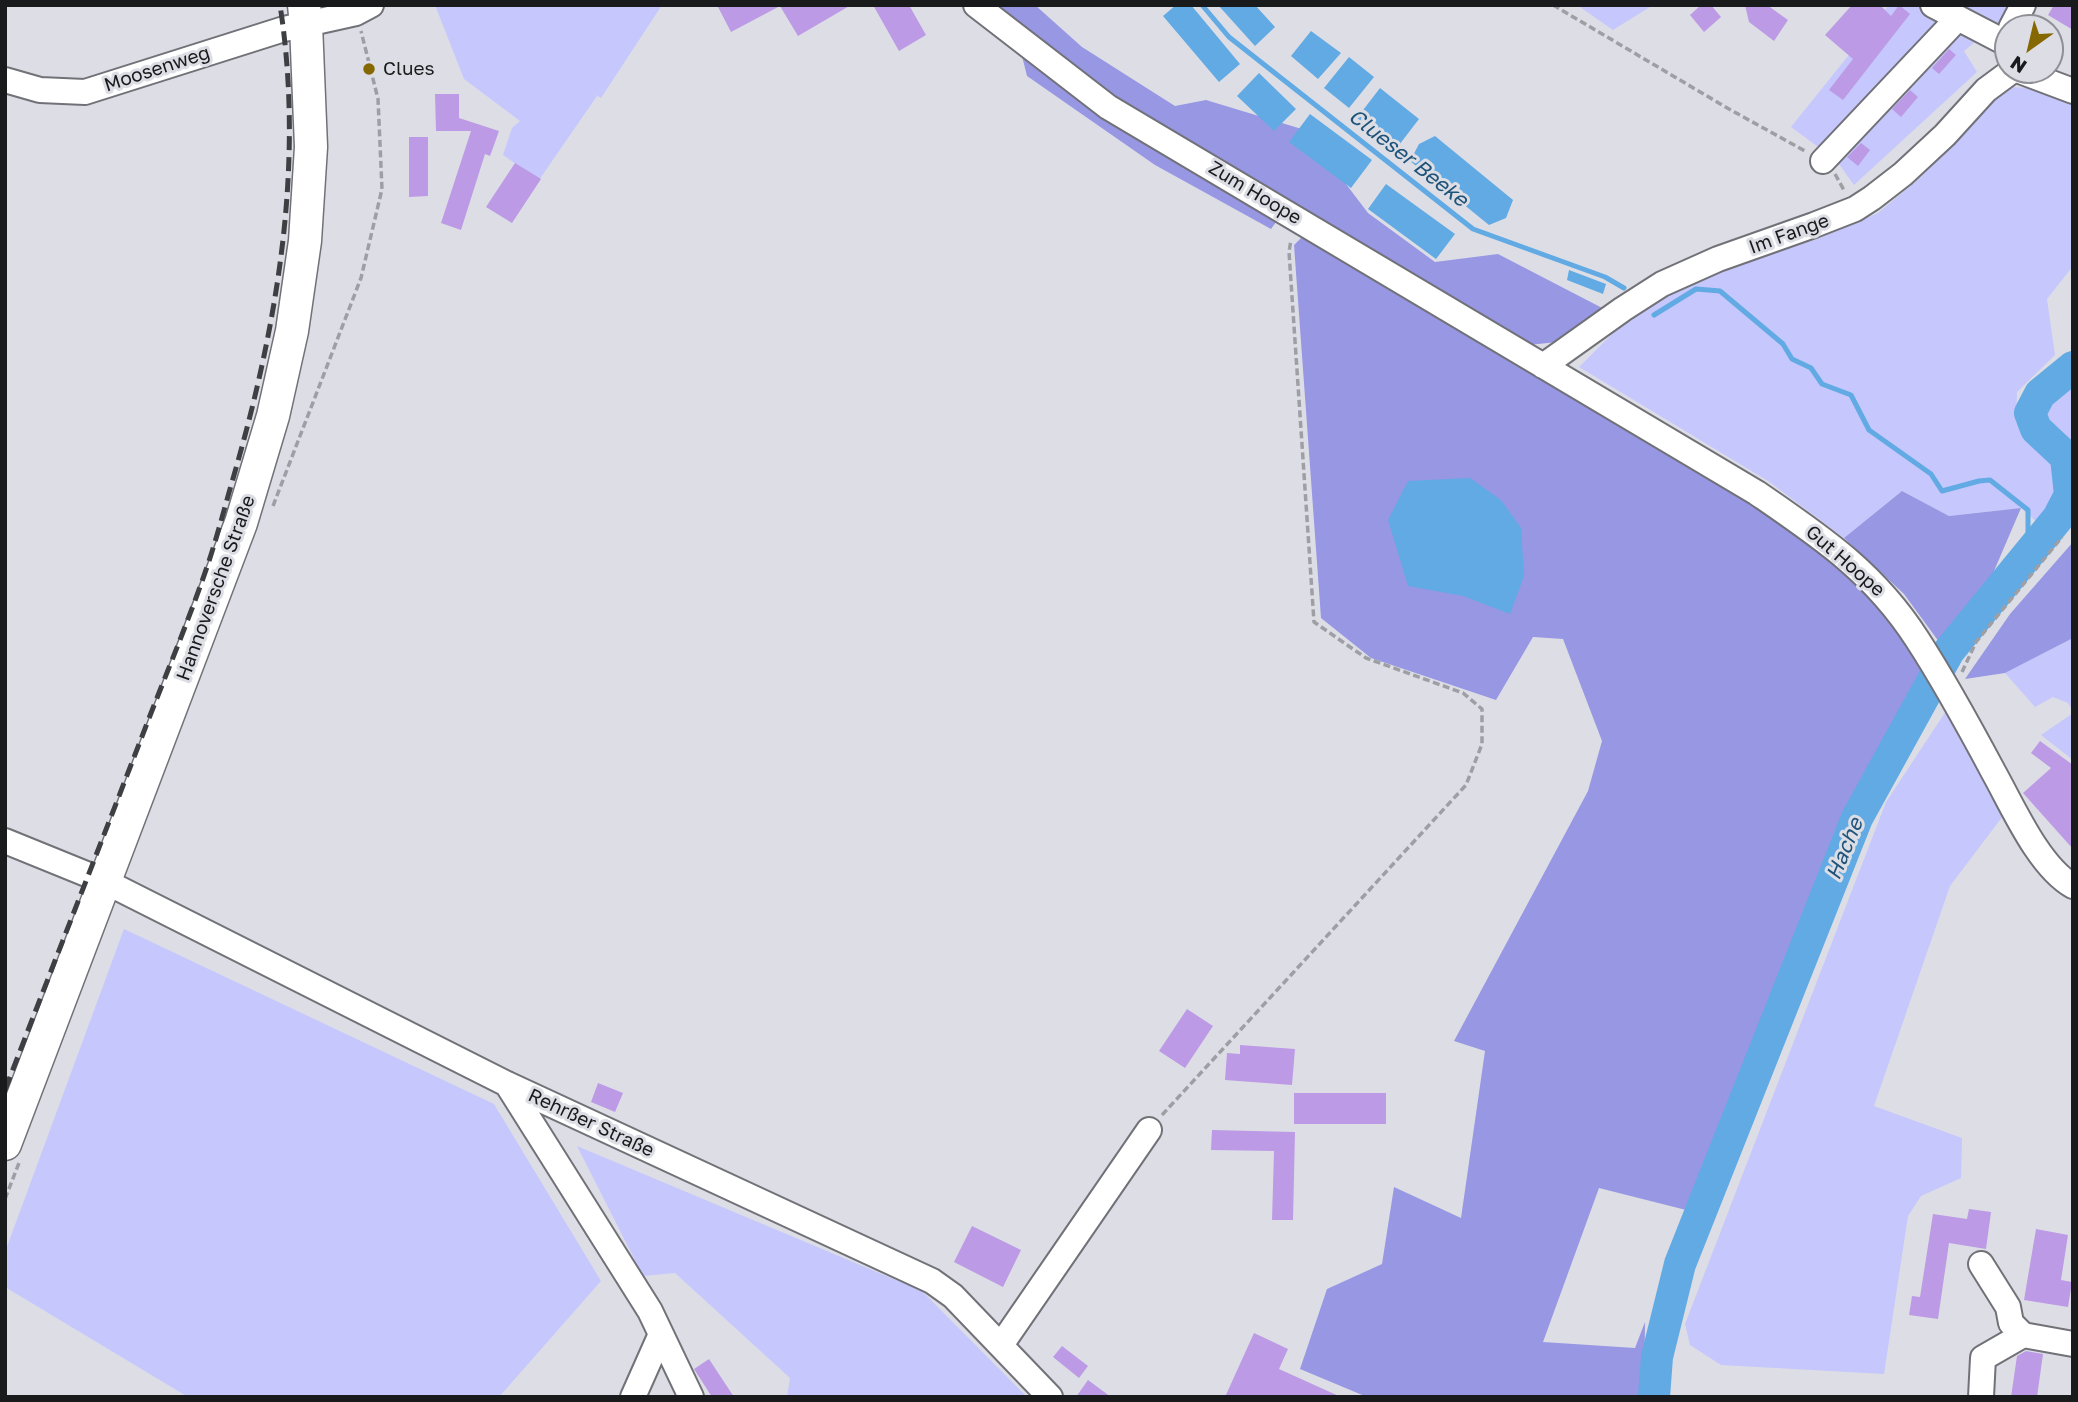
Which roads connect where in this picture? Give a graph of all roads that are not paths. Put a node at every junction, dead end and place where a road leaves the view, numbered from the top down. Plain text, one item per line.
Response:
1 (371, 5) edge
2 (976, 5) edge
3 (1933, 5) edge
4 (305, 15) edge
5 (1958, 18) junction
6 (1994, 33) edge
7 (5, 80) edge
8 (1995, 84) edge
9 (2054, 84) edge
10 (2073, 91) edge
11 (1823, 161) road end
12 (1543, 366) junction
13 (5, 841) edge
14 (106, 882) junction
15 (2073, 886) edge
16 (507, 1084) junction
17 (1149, 1130) road end
18 (5, 1144) edge
19 (1980, 1264) dead end
20 (661, 1334) junction
21 (2023, 1335) junction
22 (1001, 1345) junction
23 (2073, 1345) edge
24 (633, 1397) edge
25 (691, 1397) edge
26 (1050, 1397) edge
27 (1981, 1397) edge

1 - 4 street, Moosenweg
2 - 12 street, Zum Hoope
3 - 5 street
4 - 7 street, Moosenweg
4 - 14 main road, Hannoversche Straße
5 - 6 street
5 - 11 street
8 - 12 street, Im Fange
9 - 10 street
12 - 15 street, Gut Hoope
13 - 14 street, Rehrßer Straße
14 - 16 street, Rehrßer Straße
14 - 18 main road, Hannoversche Straße
16 - 20 street
16 - 22 street, Rehrßer Straße
17 - 22 street
19 - 21 street
20 - 24 street
20 - 25 street
21 - 23 street
21 - 27 street
22 - 26 street, Rehrßer Straße

